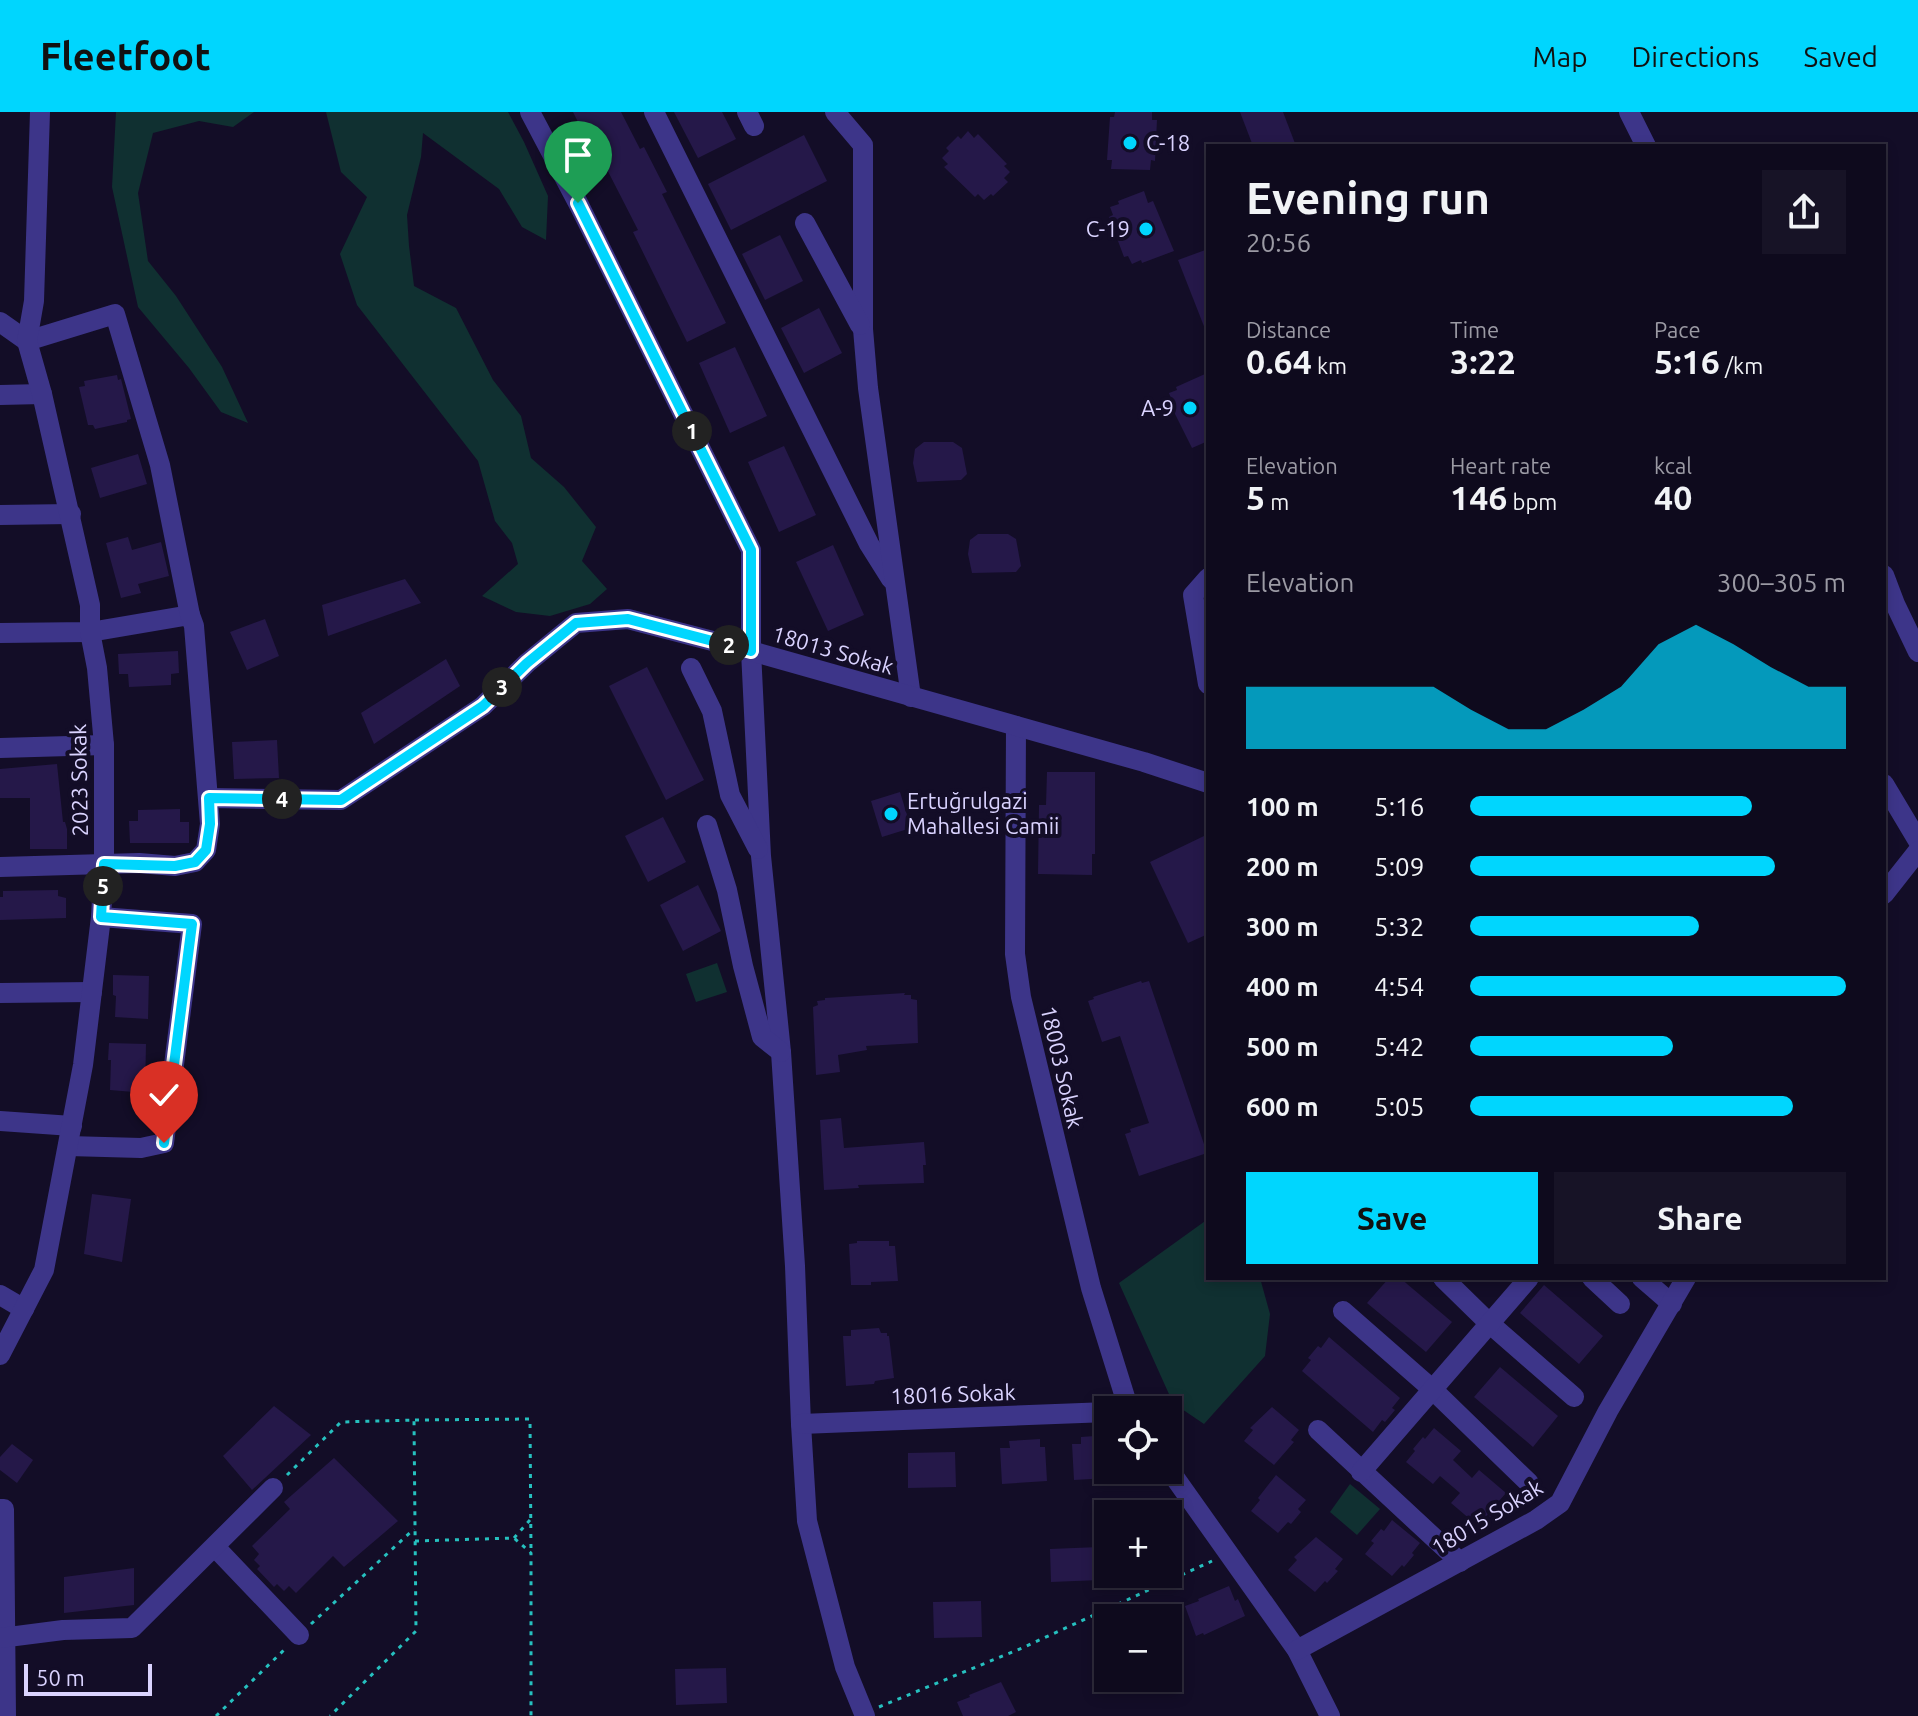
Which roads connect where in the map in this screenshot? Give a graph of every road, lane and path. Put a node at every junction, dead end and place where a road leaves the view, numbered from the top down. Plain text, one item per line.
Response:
1 (40, 112) edge
2 (530, 112) edge
3 (654, 112) edge
4 (835, 112) edge
5 (1629, 112) edge
6 (1645, 144) edge
7 (805, 223) dead end
8 (0, 322) edge
9 (863, 329) junction
10 (27, 341) junction
11 (42, 394) junction
12 (0, 395) edge
13 (71, 514) junction
14 (0, 515) edge
15 (1206, 580) edge
16 (1886, 580) edge
17 (895, 587) junction
18 (190, 615) junction
19 (90, 632) junction
20 (0, 633) edge
21 (751, 651) junction
22 (1918, 652) edge
23 (691, 668) dead end
24 (1206, 673) edge
25 (911, 697) junction
26 (1016, 726) junction
27 (104, 745) junction
28 (0, 748) edge
29 (1206, 782) edge
30 (1886, 787) edge
31 (209, 798) junction
32 (707, 825) dead end
33 (1918, 841) edge
34 (1918, 851) edge
35 (761, 856) junction
36 (104, 864) junction
37 (0, 867) edge
38 (1886, 891) edge
39 (101, 917) junction
40 (92, 992) junction
41 (0, 993) edge
42 (781, 1052) junction
43 (0, 1121) edge
44 (70, 1136) junction
45 (1445, 1280) edge
46 (1527, 1280) edge
47 (1594, 1280) edge
48 (1644, 1280) edge
49 (1685, 1280) edge
50 (0, 1295) edge
51 (1620, 1304) dead end
52 (1672, 1304) junction
53 (24, 1309) junction
54 (1343, 1311) dead end
55 (1489, 1323) junction
56 (0, 1355) edge
57 (1432, 1389) junction
58 (1125, 1396) edge
59 (1574, 1397) dead end
60 (1094, 1413) edge
61 (414, 1420) junction
62 (801, 1424) junction
63 (1318, 1430) dead end
64 (1361, 1472) junction
65 (1529, 1483) dead end
66 (1179, 1484) edge
67 (273, 1488) joint
68 (0, 1509) edge
69 (531, 1520) junction
70 (415, 1528) junction
71 (514, 1538) junction
72 (415, 1541) junction
73 (215, 1547) junction
74 (531, 1553) junction
75 (1228, 1553) junction
76 (1460, 1562) junction
77 (299, 1635) junction
78 (3, 1638) edge
79 (1297, 1650) junction
80 (864, 1715) edge
81 (6, 1716) edge
82 (216, 1716) edge
83 (330, 1716) edge
84 (531, 1716) edge
85 (1330, 1716) edge

1 - 10 street
2 - 21 street
3 - 17 street
4 - 9 street
5 - 6 street
7 - 9 street
8 - 10 street
9 - 17 street
10 - 11 street, 2023 Sokak
10 - 18 street
11 - 12 street
11 - 13 street, 2023 Sokak
13 - 14 street
13 - 19 street, 2023 Sokak
15 - 24 street
16 - 22 street
17 - 25 street
18 - 19 street
18 - 31 street
19 - 20 street
19 - 27 street, 2023 Sokak
21 - 25 street, 18013 Sokak
21 - 31 street, 18013 Sokak
21 - 35 street
23 - 35 street
25 - 26 street, 18013 Sokak
26 - 29 street, 18013 Sokak
26 - 58 street, 18003 Sokak
27 - 28 street
27 - 36 street, 2023 Sokak
30 - 33 street
31 - 36 street
32 - 42 street
34 - 38 street
35 - 42 street
36 - 37 street
36 - 39 street, 2023 Sokak
39 - 40 street, 2023 Sokak
39 - 44 street
40 - 41 street
40 - 44 street, 2023 Sokak
42 - 62 street
43 - 44 street
44 - 53 street, 2023 Sokak
45 - 55 street
46 - 55 street
47 - 51 street
48 - 52 street
49 - 52 street, 18015 Sokak
50 - 53 street
52 - 76 street, 18015 Sokak
53 - 56 street, 2023 Sokak
54 - 57 street
55 - 57 street
55 - 59 street
57 - 64 street
57 - 65 street
60 - 62 street, 18016 Sokak
61 - 67 path
61 - 69 path
61 - 70 path
62 - 80 street
63 - 64 street
64 - 76 street
66 - 75 street
67 - 73 street
68 - 78 street
69 - 71 path
69 - 74 path
70 - 72 path
70 - 77 path
71 - 72 path
71 - 74 path
72 - 83 path
73 - 77 street
73 - 78 street
74 - 84 path
75 - 79 street
75 - 80 path
76 - 79 street, 18015 Sokak
77 - 82 path
78 - 81 street
79 - 85 street

